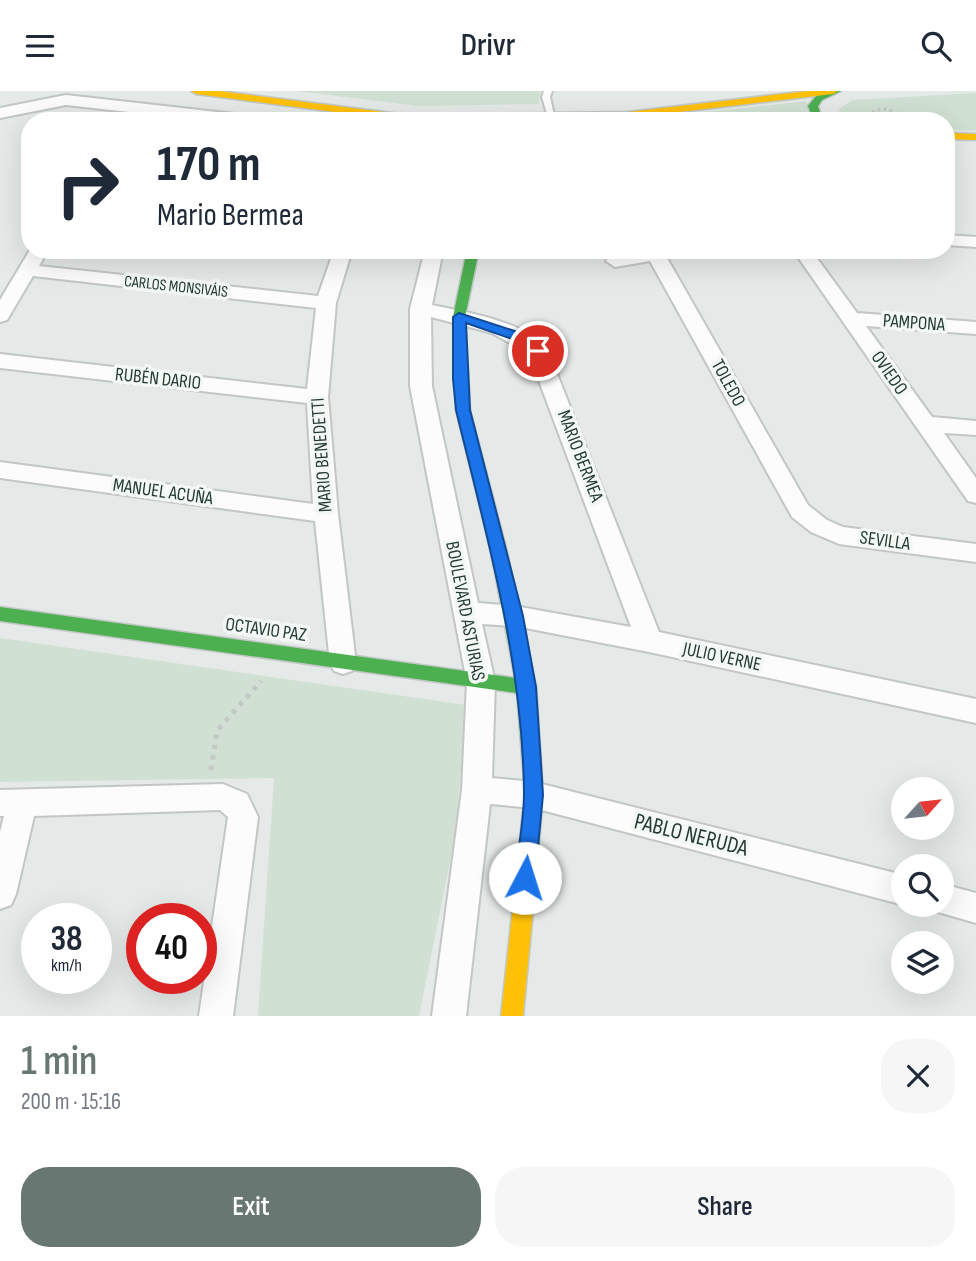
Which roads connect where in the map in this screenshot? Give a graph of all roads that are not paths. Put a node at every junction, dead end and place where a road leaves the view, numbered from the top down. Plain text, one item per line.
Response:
1 (196, 91) edge
2 (548, 91) edge
3 (834, 91) edge
4 (173, 112) edge
5 (360, 112) edge
6 (550, 112) edge
7 (654, 112) edge
8 (815, 112) edge
9 (0, 113) edge
10 (955, 136) edge
11 (976, 137) edge
12 (955, 241) edge
13 (976, 242) edge
14 (34, 259) edge
15 (340, 259) edge
16 (432, 259) edge
17 (472, 259) edge
18 (626, 259) edge
19 (658, 259) edge
20 (809, 259) edge
21 (615, 261) dead end
22 (27, 270) junction
23 (326, 303) junction
24 (420, 309) junction
25 (0, 316) edge
26 (459, 317) junction
27 (852, 319) junction
28 (976, 328) edge
29 (0, 362) edge
30 (317, 397) junction
31 (925, 424) junction
32 (976, 428) edge
33 (0, 470) edge
34 (976, 495) edge
35 (800, 511) joint
36 (326, 515) junction
37 (976, 553) edge
38 (466, 612) junction
39 (0, 614) edge
40 (515, 616) junction
41 (649, 641) junction
42 (343, 663) junction
43 (481, 682) junction
44 (527, 687) junction
45 (976, 711) edge
46 (477, 790) junction
47 (534, 795) junction
48 (11, 803) edge
49 (891, 887) edge
50 (0, 894) edge
51 (954, 902) edge
52 (976, 908) edge
53 (216, 1016) edge
54 (449, 1016) edge
55 (512, 1016) edge

1 - 5 street
2 - 6 lane
3 - 7 street
3 - 8 street
4 - 9 street
10 - 11 street
12 - 13 street
14 - 22 street
15 - 23 street, MARIO BENEDETTI
16 - 24 street, BOULEVARD ASTURIAS
17 - 26 street
18 - 21 street
19 - 35 street, TOLEDO
20 - 27 street, OVIEDO
22 - 23 street, CARLOS MONSIVÁIS
22 - 25 street
23 - 30 street, MARIO BENEDETTI
24 - 26 street, MARIO BERMEA
24 - 38 street, BOULEVARD ASTURIAS
26 - 40 street
26 - 41 street, MARIO BERMEA
27 - 28 street, PAMPONA
27 - 31 street, OVIEDO
29 - 30 street, RUBÉN DARIO
30 - 36 street, MARIO BENEDETTI
31 - 32 street
31 - 34 street, OVIEDO
33 - 36 street, MANUEL ACUÑA
35 - 37 street, SEVILLA
36 - 42 street, MARIO BENEDETTI
38 - 40 street, JULIO VERNE
38 - 43 street, BOULEVARD ASTURIAS
39 - 42 street, OCTAVIO PAZ
40 - 41 street, JULIO VERNE
40 - 44 street
41 - 45 street, JULIO VERNE
42 - 43 street, OCTAVIO PAZ
43 - 44 street, OCTAVIO PAZ
43 - 46 street, BOULEVARD ASTURIAS
44 - 47 street
46 - 47 street, PABLO NERUDA
46 - 54 street, BOULEVARD ASTURIAS
47 - 49 street, PABLO NERUDA
47 - 55 street
48 - 50 street
48 - 53 street
51 - 52 street

